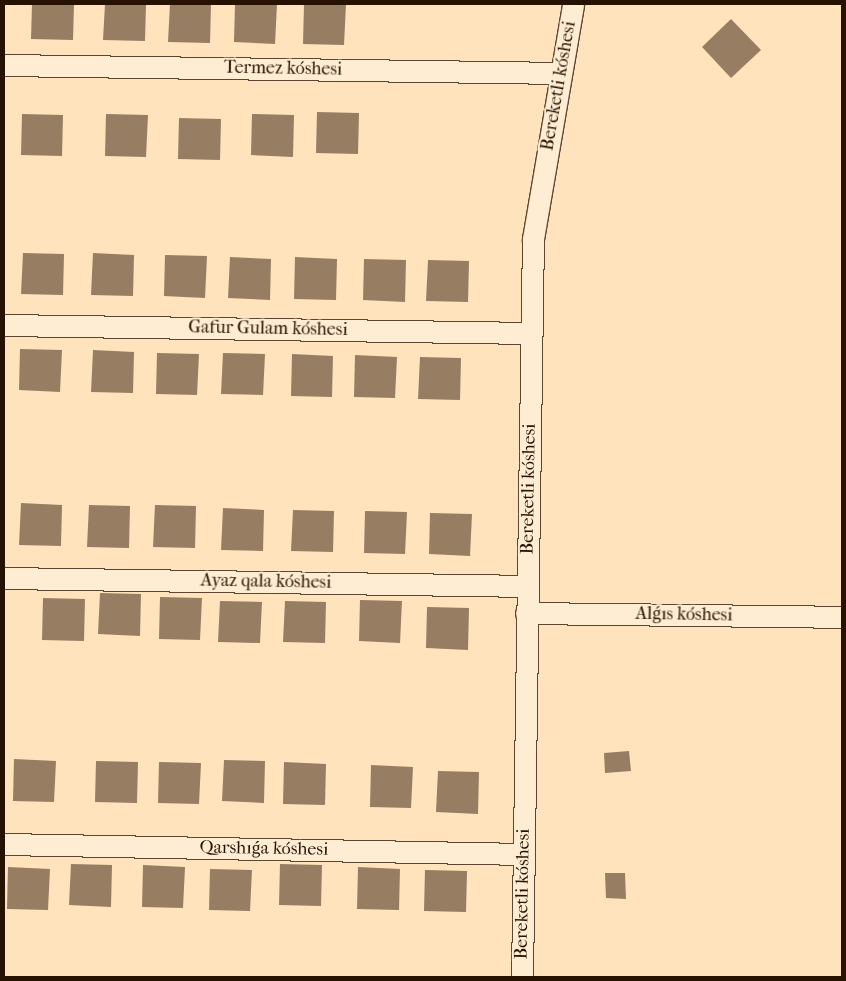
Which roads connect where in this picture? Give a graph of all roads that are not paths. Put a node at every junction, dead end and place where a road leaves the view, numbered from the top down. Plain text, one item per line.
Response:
1 (573, 4) edge
2 (4, 65) edge
3 (561, 73) junction
4 (4, 325) edge
5 (531, 333) junction
6 (4, 578) edge
7 (528, 586) junction
8 (526, 613) junction
9 (842, 617) edge
10 (4, 844) edge
11 (524, 854) junction
12 (522, 977) edge

1 - 3 street, Bereketli kóshesi
2 - 3 street, Termez kóshesi
3 - 5 street, Bereketli kóshesi
4 - 5 street, Gafur Gulam kóshesi
5 - 7 street, Bereketli kóshesi
6 - 7 street, Ayaz qala kóshesi
7 - 8 street, Bereketli kóshesi
8 - 9 street, Alǵıs kóshesi
8 - 11 street, Bereketli kóshesi
10 - 11 street, Qarshıǵa kóshesi
11 - 12 street, Bereketli kóshesi

